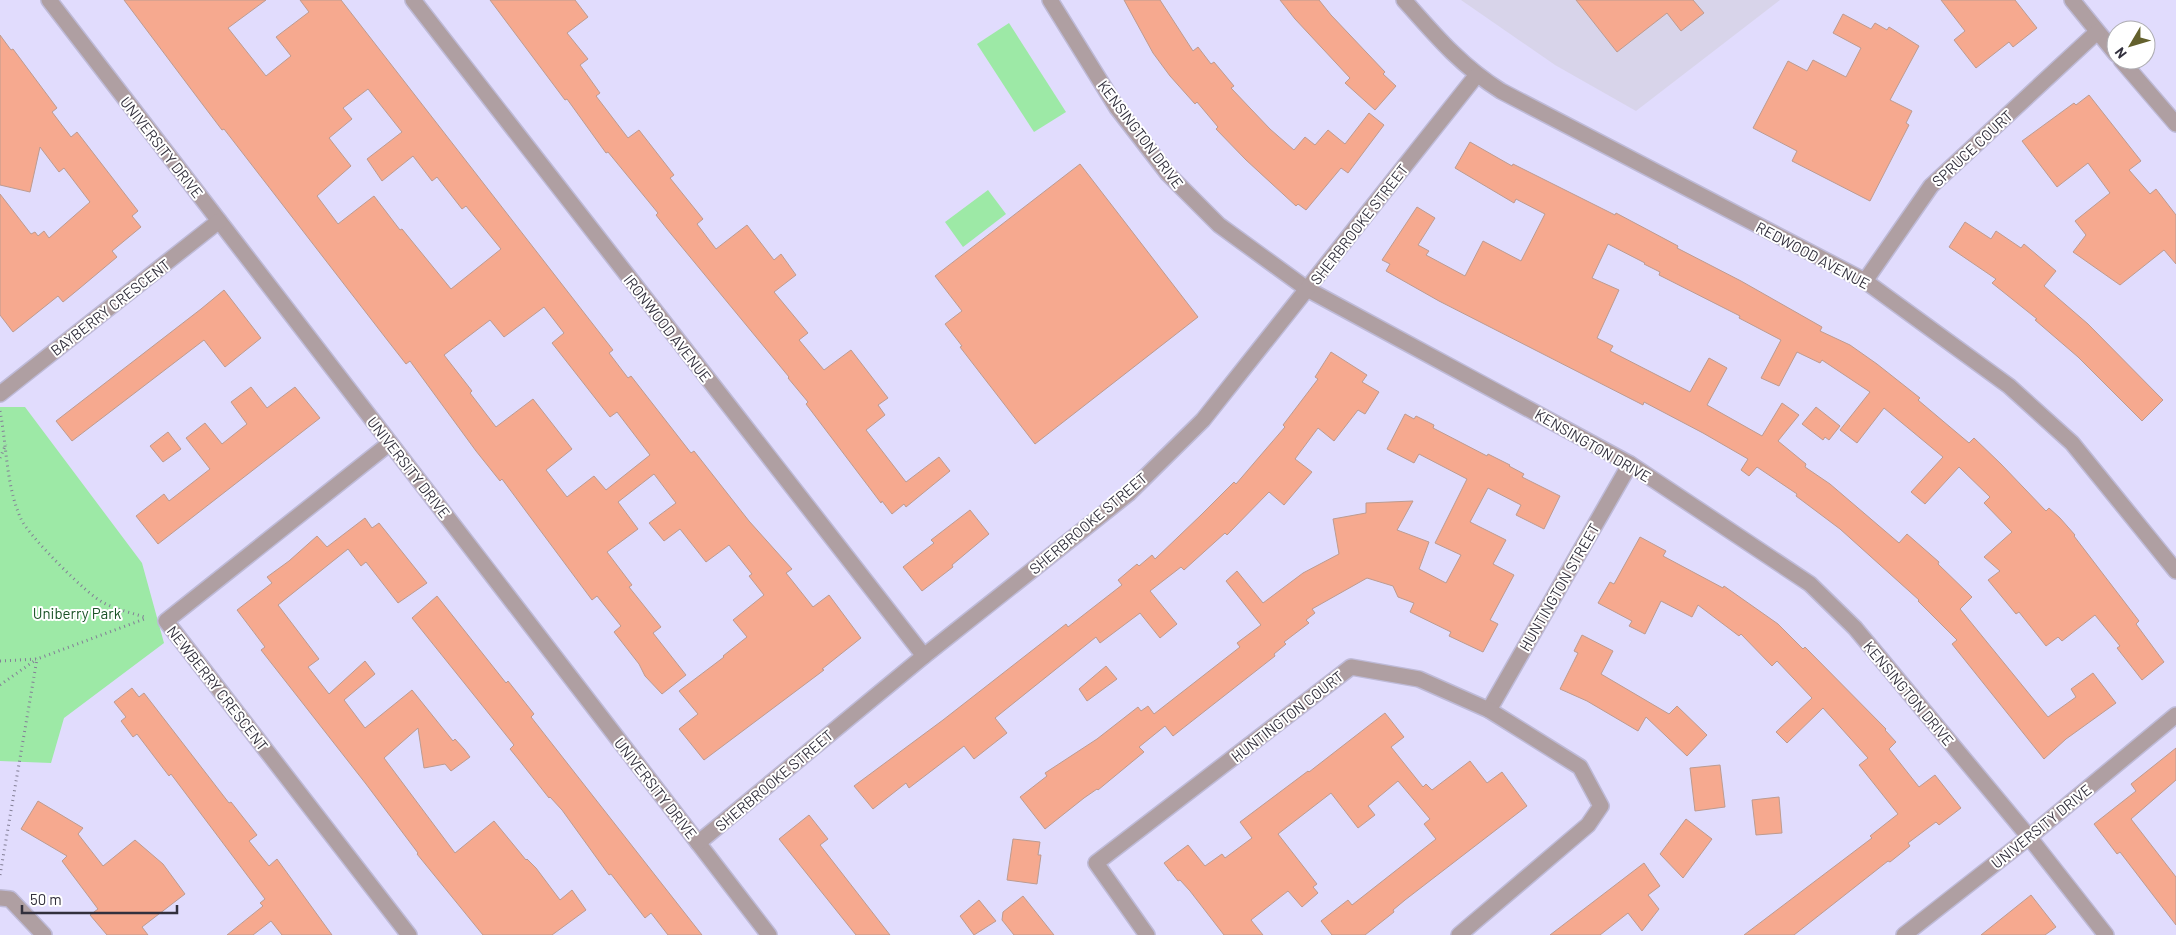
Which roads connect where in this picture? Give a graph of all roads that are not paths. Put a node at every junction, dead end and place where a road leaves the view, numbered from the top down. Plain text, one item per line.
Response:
1 (49, 0) edge
2 (413, 0) edge
3 (1050, 0) edge
4 (1404, 0) edge
5 (2072, 0) edge
6 (2097, 32) junction
7 (2106, 42) edge
8 (2130, 70) edge
9 (1476, 76) junction
10 (2176, 124) edge
11 (219, 221) junction
12 (1865, 281) junction
13 (1308, 288) junction
14 (0, 394) edge
15 (390, 443) junction
16 (1630, 464) junction
17 (2176, 571) edge
18 (924, 656) junction
19 (1489, 710) junction
20 (2176, 715) edge
21 (2029, 837) junction
22 (698, 843) junction
23 (0, 898) edge
24 (44, 935) edge
25 (409, 935) edge
26 (768, 935) edge
27 (1146, 935) edge
28 (1459, 935) edge
29 (1904, 935) edge
30 (2106, 935) edge

1 - 11 street, UNIVERSITY DRIVE
2 - 18 street, IRONWOOD AVENUE
3 - 13 street, KENSINGTON DRIVE
4 - 9 street, REDWOOD AVENUE
5 - 6 street
6 - 7 street
6 - 12 street, SPRUCE COURT
8 - 10 street
9 - 12 street, REDWOOD AVENUE
9 - 13 street, SHERBROOKE STREET
11 - 14 street, BAYBERRY CRESCENT
11 - 15 street, UNIVERSITY DRIVE
12 - 17 street, REDWOOD AVENUE
13 - 16 street, KENSINGTON DRIVE
13 - 18 street, SHERBROOKE STREET
15 - 22 street, UNIVERSITY DRIVE
15 - 25 street, NEWBERRY CRESCENT
16 - 19 street, HUNTINGTON STREET
16 - 21 street, KENSINGTON DRIVE
18 - 22 street, SHERBROOKE STREET
19 - 27 street, HUNTINGTON COURT
19 - 28 street, HUNTINGTON COURT
20 - 21 street, UNIVERSITY DRIVE
21 - 29 street, UNIVERSITY DRIVE
21 - 30 street, KENSINGTON DRIVE
22 - 26 street, UNIVERSITY DRIVE
23 - 24 street

